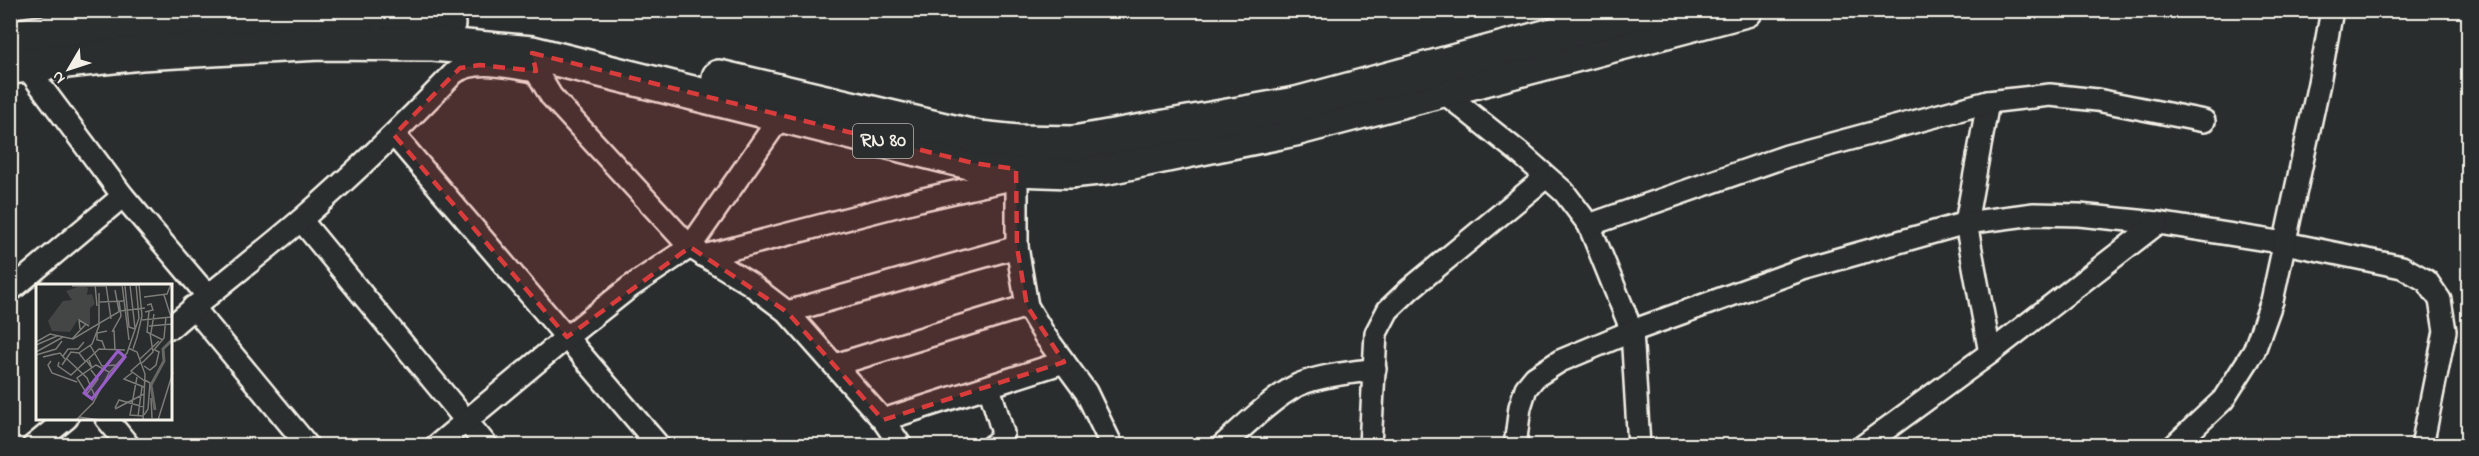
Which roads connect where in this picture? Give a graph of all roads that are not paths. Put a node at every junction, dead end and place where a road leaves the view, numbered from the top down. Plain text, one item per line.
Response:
1 (1646, 10) edge
2 (1746, 10) edge
3 (2332, 10) edge
4 (221, 34) junction
5 (15, 56) edge
6 (534, 62) junction
7 (1442, 91) junction
8 (1988, 102) junction
9 (781, 116) junction
10 (2204, 121) dead end
11 (394, 135) junction
12 (1016, 163) junction
13 (1546, 177) junction
14 (123, 196) junction
15 (301, 220) junction
16 (1966, 223) junction
17 (2157, 224) junction
18 (1589, 225) junction
19 (2285, 243) junction
20 (1017, 247) junction
21 (697, 252) junction
22 (10, 291) edge
23 (200, 301) junction
24 (1028, 306) junction
25 (787, 312) junction
26 (172, 326) edge
27 (1632, 331) junction
28 (567, 337) junction
29 (1990, 353) junction
30 (1064, 362) junction
31 (835, 365) junction
32 (1375, 369) junction
33 (989, 387) junction
34 (64, 420) edge
35 (108, 420) edge
36 (883, 420) junction
37 (465, 422) junction
38 (33, 446) edge
39 (129, 446) edge
40 (308, 446) edge
41 (436, 446) edge
42 (487, 446) edge
43 (659, 446) edge
44 (901, 446) edge
45 (992, 446) edge
46 (1112, 446) edge
47 (1222, 446) edge
48 (1370, 446) edge
49 (1515, 446) edge
50 (1639, 446) edge
51 (1863, 446) edge
52 (2174, 446) edge
53 (2422, 446) edge

1 - 12 main road, RN 80
2 - 7 main road, RN 80
3 - 19 street
4 - 5 main road, RN 80
4 - 6 main road, RN 80
4 - 12 main road, RN 80
5 - 14 street
6 - 9 main road, RN 80
6 - 11 street
6 - 21 street
7 - 12 main road, RN 80
7 - 13 street
8 - 10 street
8 - 16 street
8 - 18 street
9 - 12 main road, RN 80
9 - 21 street
11 - 15 street
11 - 28 street
12 - 20 street
12 - 21 street
13 - 18 street
13 - 32 street
14 - 22 street
14 - 23 street
15 - 23 street
15 - 37 street
16 - 17 street
16 - 27 street
16 - 29 street
17 - 19 street
17 - 29 street
18 - 27 street
19 - 52 street
19 - 53 street
20 - 24 street
20 - 25 street
21 - 25 street
21 - 28 street
23 - 26 street
23 - 40 street
24 - 30 street
24 - 31 street
25 - 31 street
27 - 49 street
27 - 50 street
28 - 37 street
28 - 43 street
29 - 51 street
30 - 33 street
30 - 46 street
31 - 36 street
32 - 47 street
32 - 48 street
33 - 36 street
33 - 45 street
34 - 38 street
35 - 39 street
36 - 44 street
37 - 41 street
37 - 42 street

